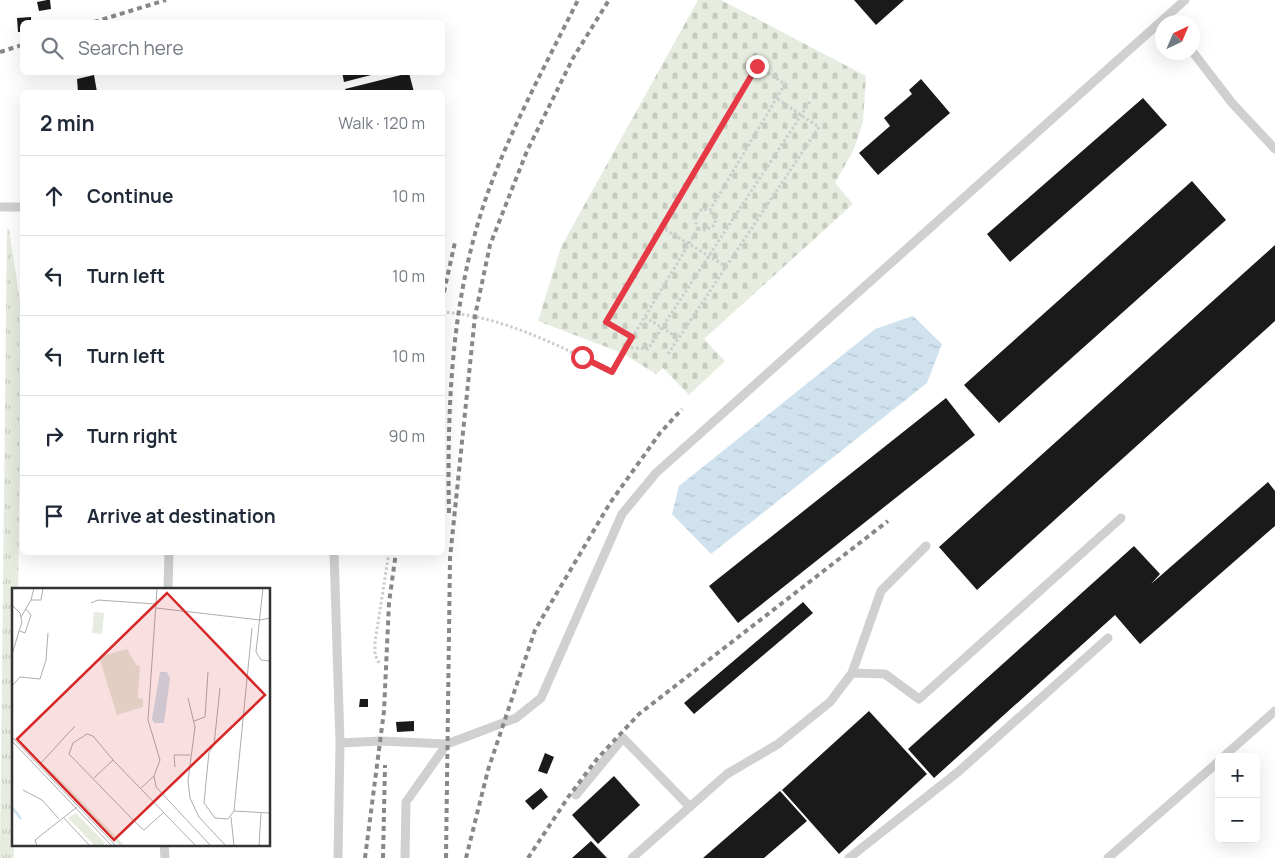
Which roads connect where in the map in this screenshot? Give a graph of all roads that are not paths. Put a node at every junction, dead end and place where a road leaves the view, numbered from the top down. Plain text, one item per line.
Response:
1 (1184, 0) edge
2 (1172, 15) edge
3 (1155, 31) edge
4 (1199, 60) edge
5 (1275, 149) edge
6 (0, 207) edge
7 (20, 207) edge
8 (1121, 518) dead end
9 (926, 546) dead end
10 (169, 555) edge
11 (334, 555) edge
12 (168, 588) edge
13 (1108, 638) dead end
14 (852, 673) junction
15 (1275, 711) edge
16 (340, 743) junction
17 (447, 744) junction
18 (1228, 753) edge
19 (1215, 764) edge
20 (576, 794) dead end
21 (690, 807) junction
22 (338, 858) edge
23 (405, 858) edge
24 (632, 858) edge
25 (849, 858) edge
26 (1108, 858) edge

1 - 2 lane
3 - 17 lane
4 - 5 lane
6 - 7 lane
8 - 14 lane
9 - 14 lane
10 - 12 lane
11 - 16 lane
13 - 25 lane
14 - 21 lane
15 - 18 lane
16 - 17 lane
16 - 22 lane
17 - 23 lane
19 - 26 lane
20 - 21 lane
21 - 24 lane

